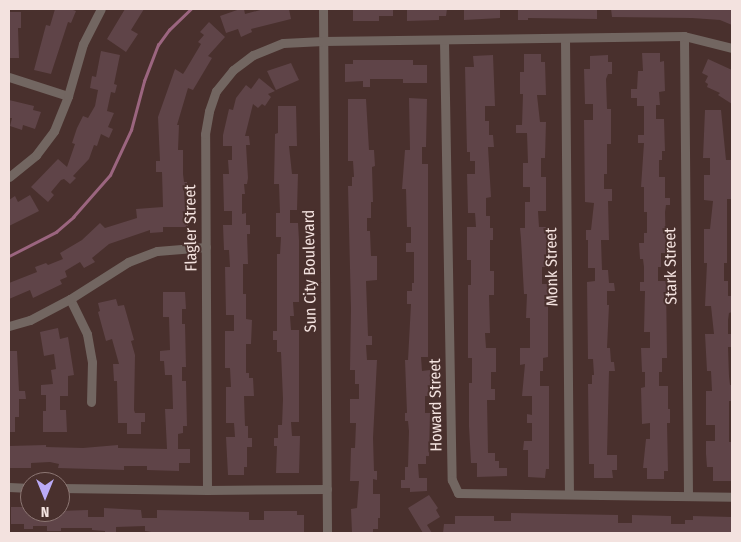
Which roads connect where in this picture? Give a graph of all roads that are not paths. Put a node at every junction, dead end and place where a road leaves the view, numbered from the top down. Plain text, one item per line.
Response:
1 (101, 9) edge
2 (323, 9) edge
3 (684, 36) junction
4 (565, 39) junction
5 (444, 40) junction
6 (323, 41) junction
7 (732, 48) edge
8 (9, 77) edge
9 (68, 96) junction
10 (9, 177) edge
11 (206, 247) junction
12 (70, 299) junction
13 (9, 326) edge
14 (91, 402) dead end
15 (70, 488) edge
16 (327, 489) junction
17 (207, 490) junction
18 (569, 494) junction
19 (688, 496) junction
20 (732, 497) edge
21 (327, 533) edge

1 - 9 street
2 - 6 street, Sun City Boulevard
3 - 4 street, Flagler Street
3 - 7 street, Flagler Street
3 - 19 street, Stark Street
4 - 5 street, Flagler Street
4 - 18 street, Monk Street
5 - 6 street, Flagler Street
5 - 18 street, Howard Street
6 - 11 street, Flagler Street
6 - 16 street, Sun City Boulevard
8 - 9 street
9 - 10 street
11 - 12 street
11 - 17 street, Flagler Street
12 - 13 street
12 - 14 street
15 - 17 street
16 - 17 street
16 - 21 street, Sun City Boulevard
18 - 19 street, Howard Street
19 - 20 street, Howard Street

